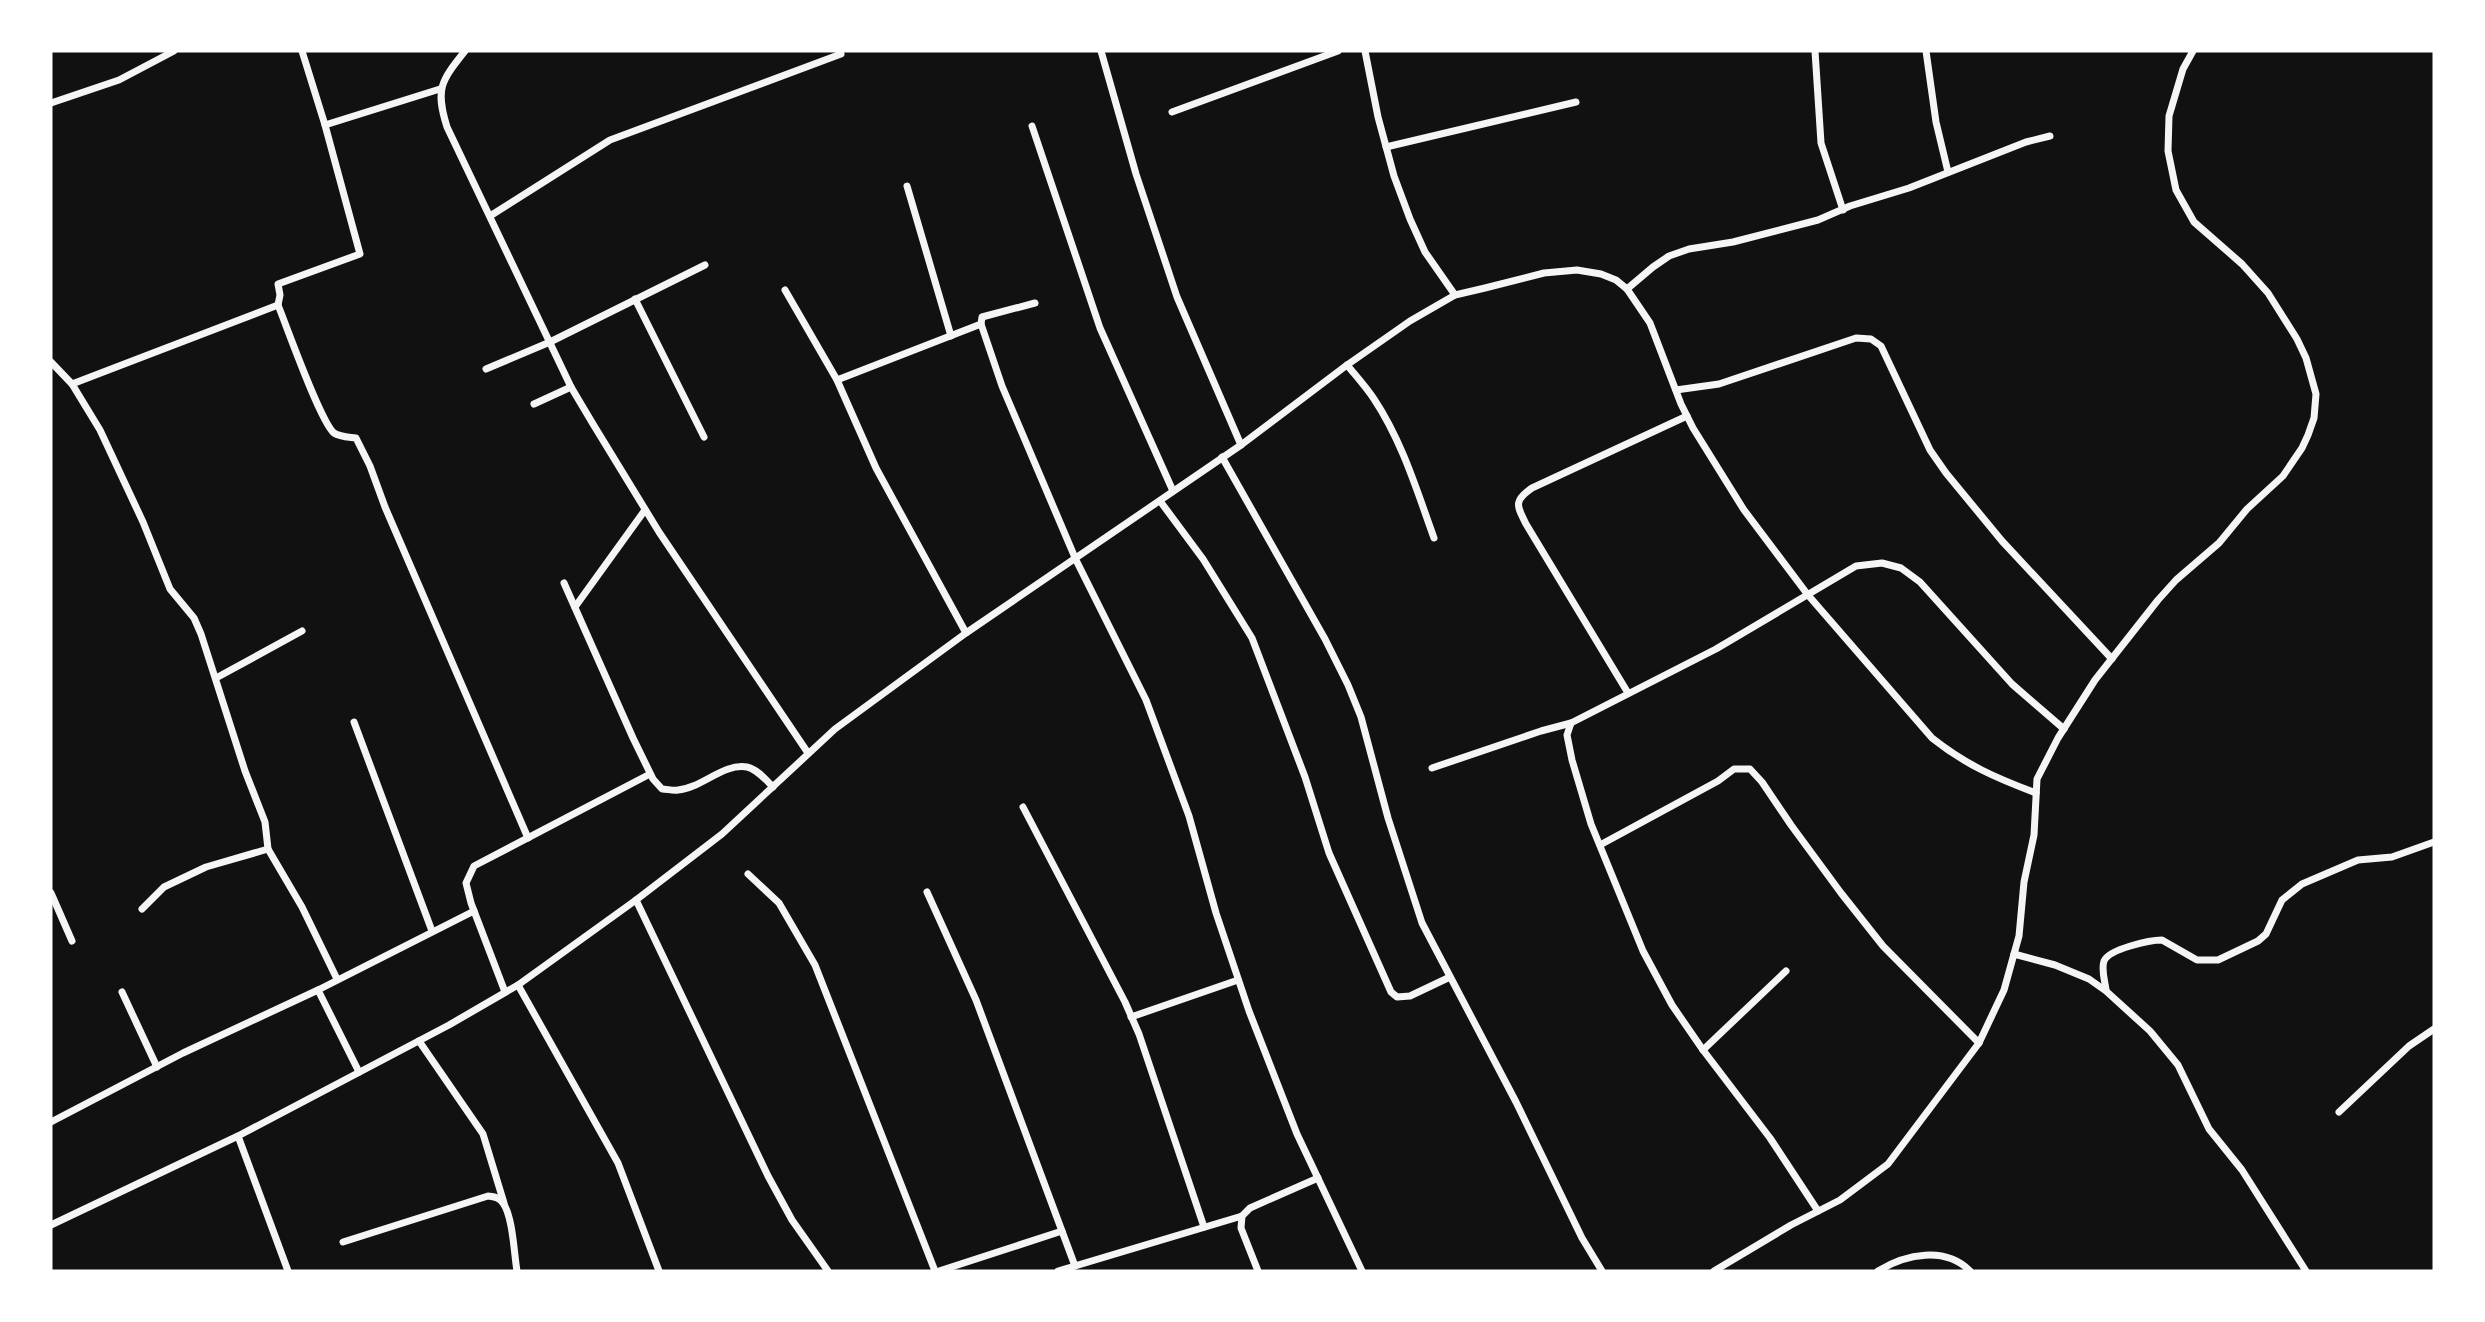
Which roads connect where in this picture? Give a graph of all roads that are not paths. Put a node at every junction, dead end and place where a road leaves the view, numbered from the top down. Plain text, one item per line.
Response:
1 (174, 51) edge
2 (302, 51) edge
3 (466, 51) edge
4 (1101, 51) edge
5 (1338, 51) edge
6 (1366, 51) edge
7 (1815, 51) edge
8 (1926, 51) edge
9 (2193, 51) edge
10 (841, 54) dead end
11 (440, 89) junction
12 (1576, 102) dead end
13 (51, 103) edge
14 (1172, 112) dead end
15 (325, 125) junction
16 (1032, 126) dead end
17 (2050, 136) dead end
18 (1386, 147) junction
19 (1948, 172) junction
20 (907, 186) dead end
21 (1843, 210) junction
22 (490, 216) junction
23 (705, 265) dead end
24 (1627, 289) junction
25 (785, 290) dead end
26 (1455, 295) junction
27 (635, 299) junction
28 (1034, 303) dead end
29 (278, 305) junction
30 (981, 324) junction
31 (951, 336) junction
32 (550, 342) junction
33 (51, 362) edge
34 (1347, 365) junction
35 (486, 369) dead end
36 (837, 380) junction
37 (72, 384) junction
38 (571, 387) junction
39 (1676, 390) junction
40 (534, 404) dead end
41 (1687, 416) junction
42 (704, 437) dead end
43 (1241, 445) junction
44 (1222, 457) junction
45 (1172, 491) junction
46 (1160, 501) junction
47 (645, 510) junction
48 (1434, 538) dead end
49 (1076, 559) junction
50 (564, 583) dead end
51 (1808, 595) junction
52 (575, 607) junction
53 (302, 631) dead end
54 (966, 633) junction
55 (2112, 659) junction
56 (216, 678) junction
57 (1628, 693) junction
58 (354, 722) dead end
59 (1571, 723) junction
60 (2064, 729) junction
61 (808, 753) junction
62 (1432, 768) dead end
63 (650, 774) junction
64 (773, 787) junction
65 (2036, 793) junction
66 (1023, 807) dead end
67 (528, 838) junction
68 (2434, 842) edge
69 (1600, 845) junction
70 (268, 849) junction
71 (748, 874) dead end
72 (927, 892) dead end
73 (51, 893) edge
74 (636, 900) junction
75 (142, 909) dead end
76 (474, 911) junction
77 (432, 931) junction
78 (72, 941) dead end
79 (2014, 954) junction
80 (1786, 971) dead end
81 (1450, 977) junction
82 (337, 979) junction
83 (1238, 980) junction
84 (518, 985) junction
85 (318, 990) junction
86 (2106, 991) junction
87 (122, 992) dead end
88 (505, 992) junction
89 (1131, 1017) junction
90 (2434, 1029) edge
91 (419, 1041) junction
92 (1979, 1043) junction
93 (1703, 1050) junction
94 (157, 1067) junction
95 (359, 1072) junction
96 (2339, 1112) dead end
97 (51, 1122) edge
98 (238, 1136) junction
99 (1318, 1178) junction
100 (504, 1204) junction
101 (1818, 1211) junction
102 (1241, 1216) junction
103 (51, 1225) edge
104 (1204, 1227) junction
105 (1062, 1231) junction
106 (343, 1242) dead end
107 (1075, 1266) junction
108 (288, 1271) edge
109 (517, 1271) edge
110 (659, 1271) edge
111 (828, 1271) edge
112 (937, 1271) edge
113 (1058, 1271) edge
114 (1258, 1271) edge
115 (1362, 1271) edge
116 (1602, 1271) edge
117 (1714, 1271) edge
118 (1878, 1271) edge
119 (1970, 1271) edge
120 (2306, 1271) edge

1 - 13 street
2 - 15 street
3 - 11 street
4 - 43 street
5 - 14 street
6 - 18 street
7 - 21 street
8 - 19 street
9 - 55 street
10 - 22 street
11 - 15 street
11 - 22 street
12 - 18 street
15 - 29 street
16 - 45 street
17 - 19 street
18 - 26 street
19 - 21 street
20 - 31 street
21 - 24 street
22 - 32 street
23 - 27 street
24 - 26 street
24 - 39 street
25 - 36 street
26 - 34 street
27 - 32 street
27 - 42 street
28 - 30 street
29 - 37 street
29 - 67 street
30 - 31 street
30 - 49 street
31 - 36 street
32 - 35 street
32 - 38 street
33 - 37 street
34 - 43 street
34 - 48 street
36 - 54 street
37 - 56 street
38 - 40 street
38 - 47 street
39 - 41 street
39 - 55 street
41 - 51 street
41 - 57 street
43 - 44 street
44 - 45 street
44 - 81 street
45 - 46 street
46 - 49 street
46 - 81 street
47 - 52 street
47 - 61 street
49 - 54 street
49 - 83 street
50 - 52 street
51 - 57 street
51 - 60 street
51 - 65 street
52 - 63 street
53 - 56 street
54 - 61 street
55 - 60 street
56 - 70 street
57 - 59 street
58 - 77 street
59 - 62 street
59 - 69 street
60 - 65 street
61 - 64 street
63 - 64 street
63 - 67 street
64 - 74 street
65 - 79 street
66 - 89 street
67 - 76 street
68 - 86 street
69 - 92 street
69 - 93 street
70 - 75 street
70 - 82 street
71 - 112 street
72 - 105 street
73 - 78 street
74 - 84 street
74 - 111 street
76 - 77 street
76 - 88 street
77 - 82 street
79 - 86 street
79 - 92 street
80 - 93 street
81 - 116 street
82 - 85 street
83 - 89 street
83 - 99 street
84 - 88 street
84 - 110 street
85 - 94 street
85 - 95 street
86 - 120 street
87 - 94 street
88 - 91 street
89 - 104 street
90 - 96 street
91 - 95 street
91 - 100 street
92 - 101 street
93 - 101 street
94 - 97 street
95 - 98 street
98 - 103 street
98 - 108 street
99 - 102 street
99 - 115 street
100 - 106 street
100 - 109 street
101 - 117 street
102 - 104 street
102 - 114 street
104 - 107 street
105 - 107 street
105 - 112 street
107 - 113 street
118 - 119 street

